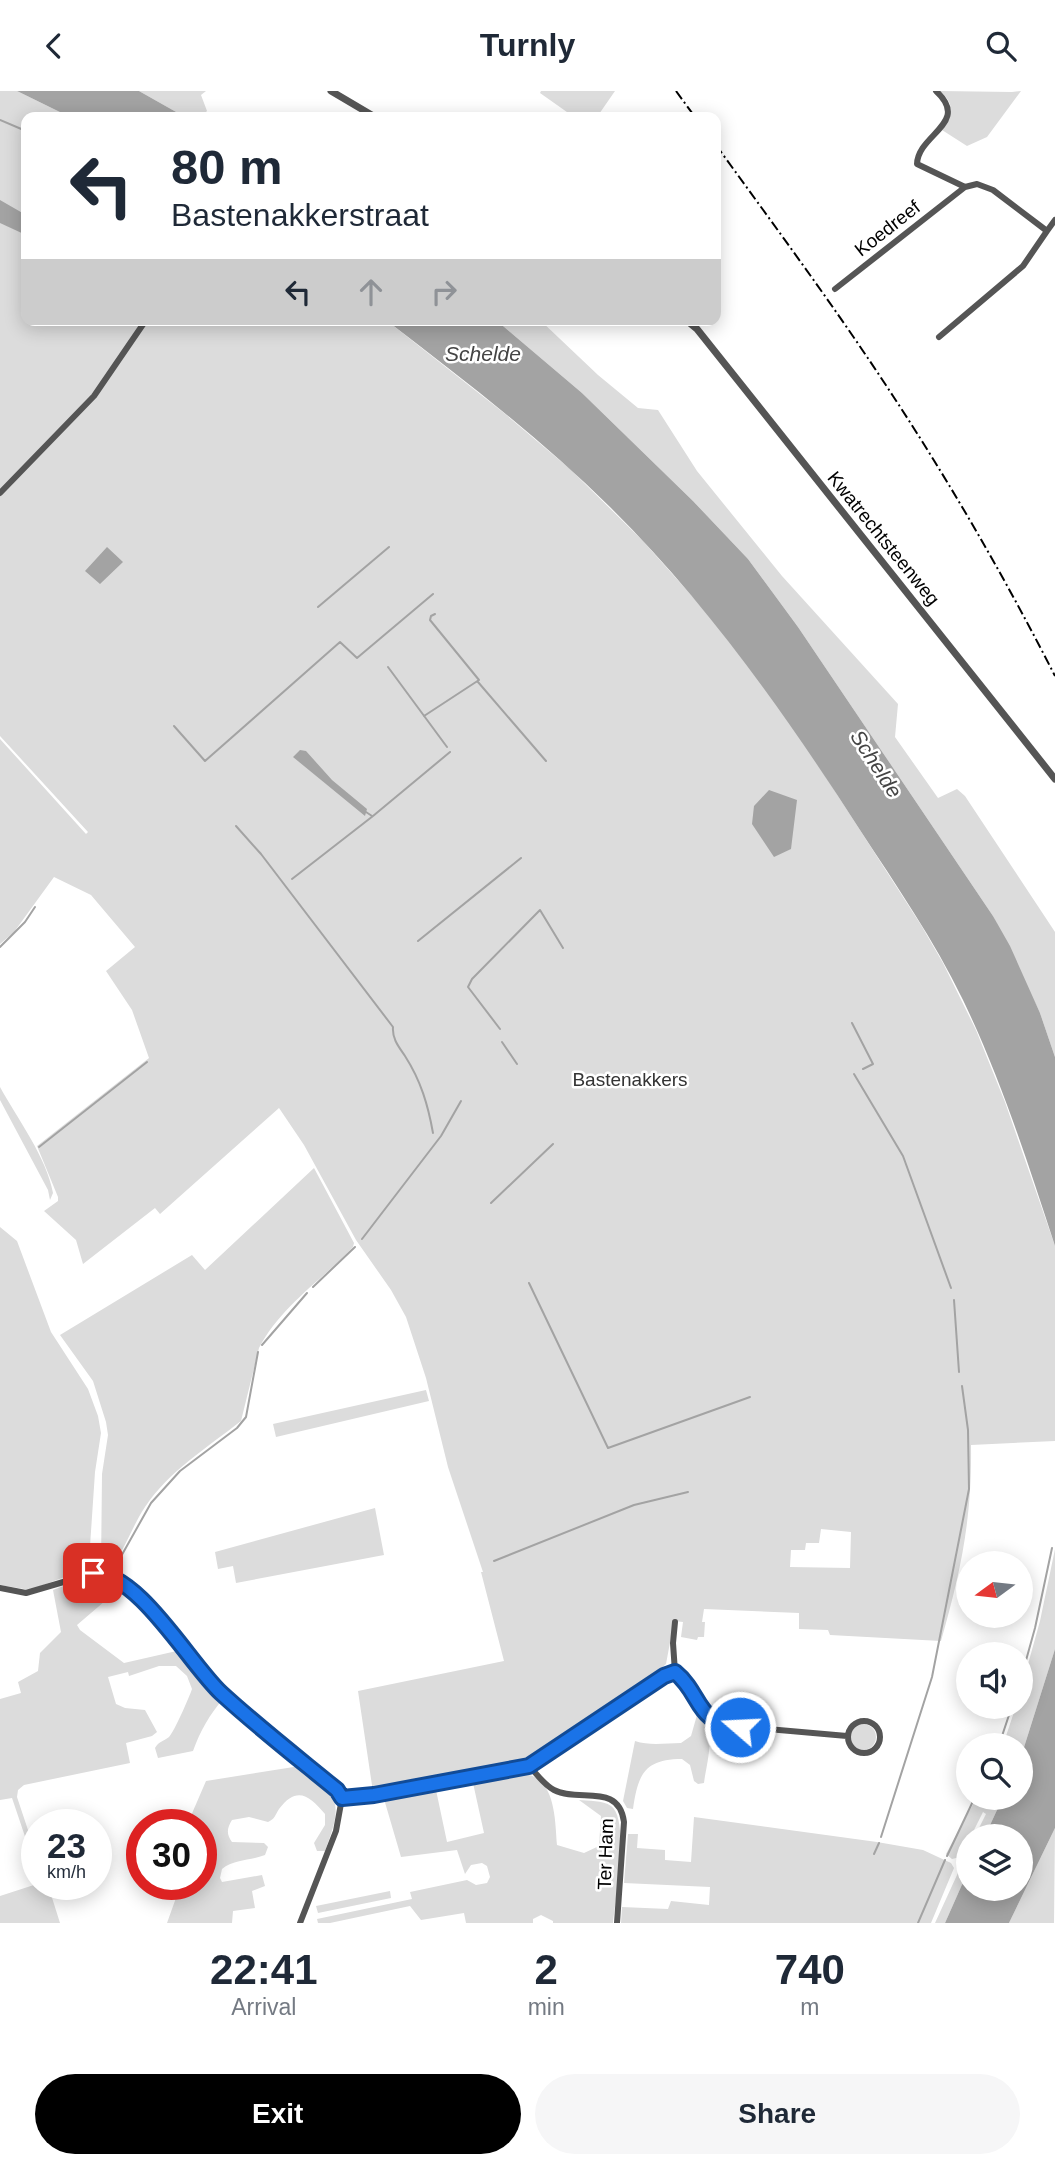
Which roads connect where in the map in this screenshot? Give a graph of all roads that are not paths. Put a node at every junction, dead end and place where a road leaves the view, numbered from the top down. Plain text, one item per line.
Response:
1 (331, 91) edge
2 (936, 91) edge
3 (366, 112) edge
4 (962, 189) junction
5 (1055, 220) edge
6 (1047, 231) junction
7 (835, 289) dead end
8 (142, 326) edge
9 (693, 326) edge
10 (940, 337) dead end
11 (0, 493) edge
12 (1055, 779) edge
13 (0, 1588) edge
14 (675, 1622) dead end
15 (678, 1674) junction
16 (847, 1736) junction
17 (529, 1766) junction
18 (342, 1798) junction
19 (300, 1923) edge
20 (617, 1923) edge

1 - 3 street
2 - 4 street
4 - 6 street
4 - 7 street, Koedreef
5 - 6 street
6 - 10 street
8 - 11 street
9 - 12 street, Kwatrechtsteenweg
13 - 18 street
14 - 15 street
15 - 16 street
15 - 17 street
16 - 16 street
17 - 18 street
17 - 20 street, Ter Ham
18 - 19 street

